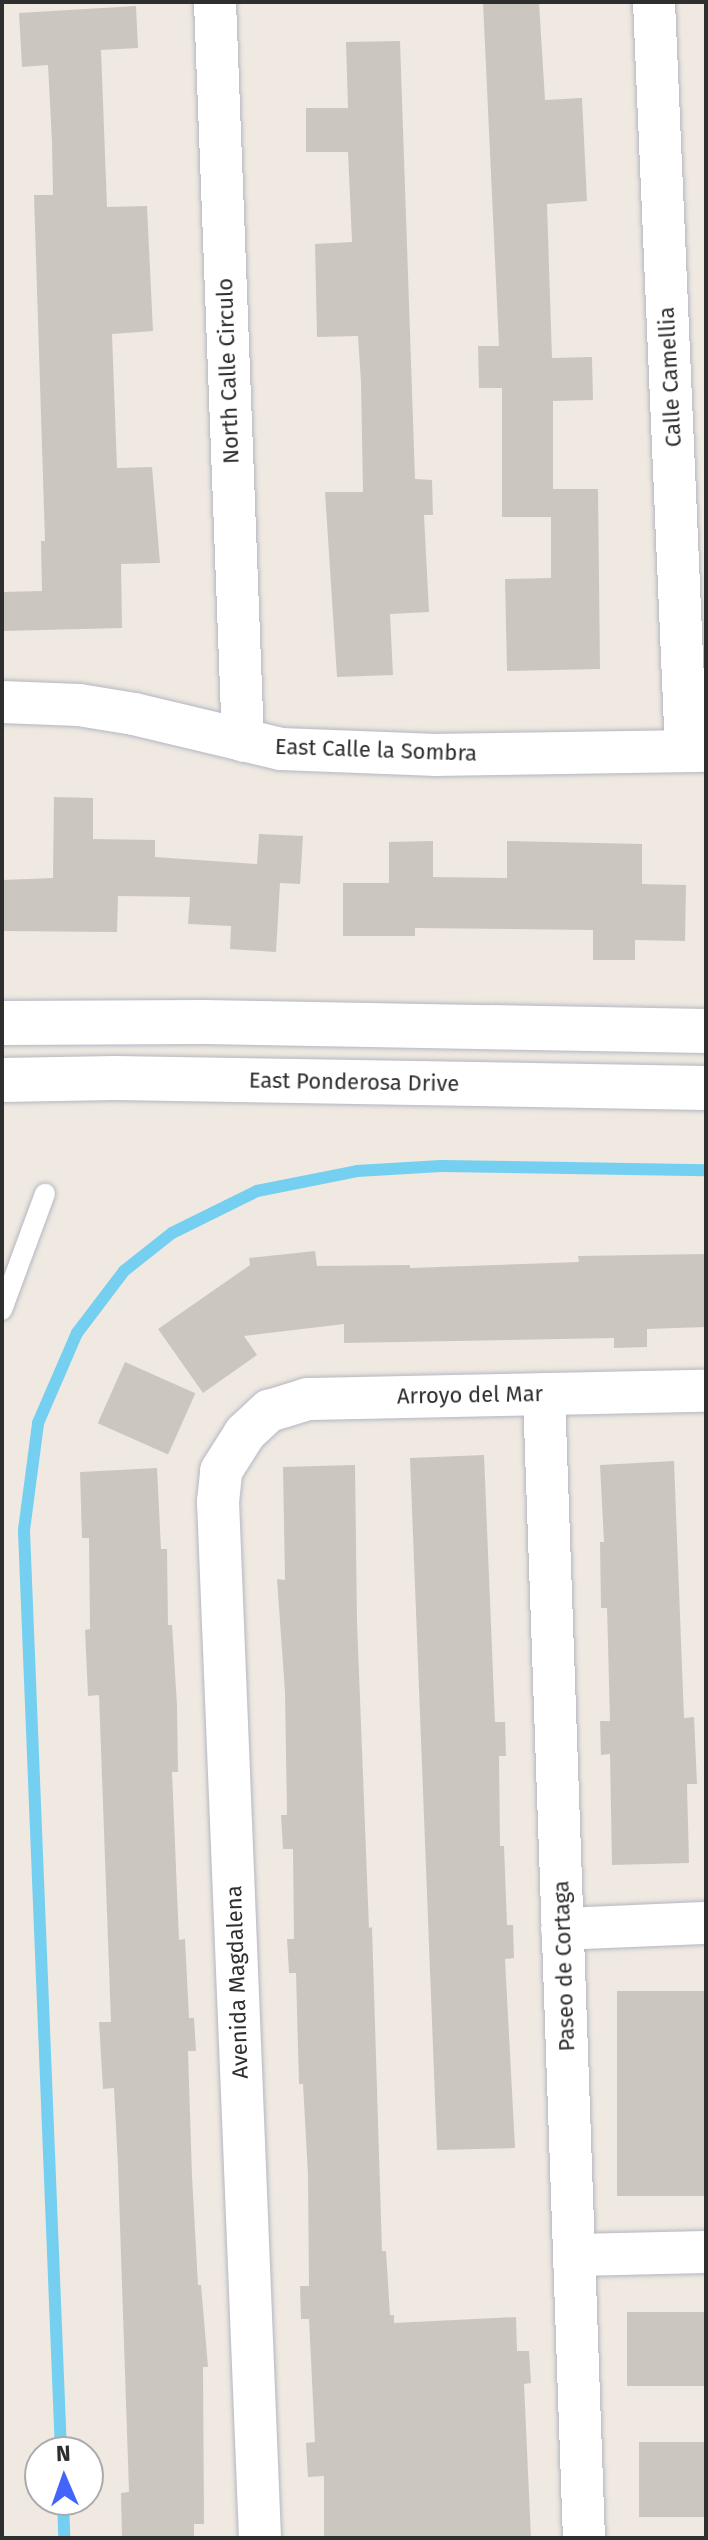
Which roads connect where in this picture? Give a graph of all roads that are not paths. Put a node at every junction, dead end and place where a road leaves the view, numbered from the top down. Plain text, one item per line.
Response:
1 (215, 2) edge
2 (654, 2) edge
3 (2, 702) edge
4 (243, 740) junction
5 (696, 751) edge
6 (2, 1023) edge
7 (706, 1031) edge
8 (2, 1080) edge
9 (706, 1088) edge
10 (45, 1194) dead end
11 (2, 1310) edge
12 (706, 1391) edge
13 (544, 1394) junction
14 (245, 1433) joint
15 (706, 1923) edge
16 (562, 1929) junction
17 (706, 2252) edge
18 (575, 2255) junction
19 (260, 2538) edge
20 (584, 2538) edge

1 - 4 street, North Calle Circulo
2 - 5 street, Calle Camellia
3 - 4 street, East Calle la Sombra
4 - 5 street, East Calle la Sombra
6 - 7 main road
8 - 9 main road, East Ponderosa Drive
10 - 11 lane
12 - 13 street, Arroyo del Mar
13 - 14 street, Arroyo del Mar
13 - 16 street, Paseo de Cortaga
14 - 19 street, Avenida Magdalena
15 - 16 street
16 - 18 street, Paseo de Cortaga
17 - 18 street
18 - 20 street, Paseo de Cortaga

